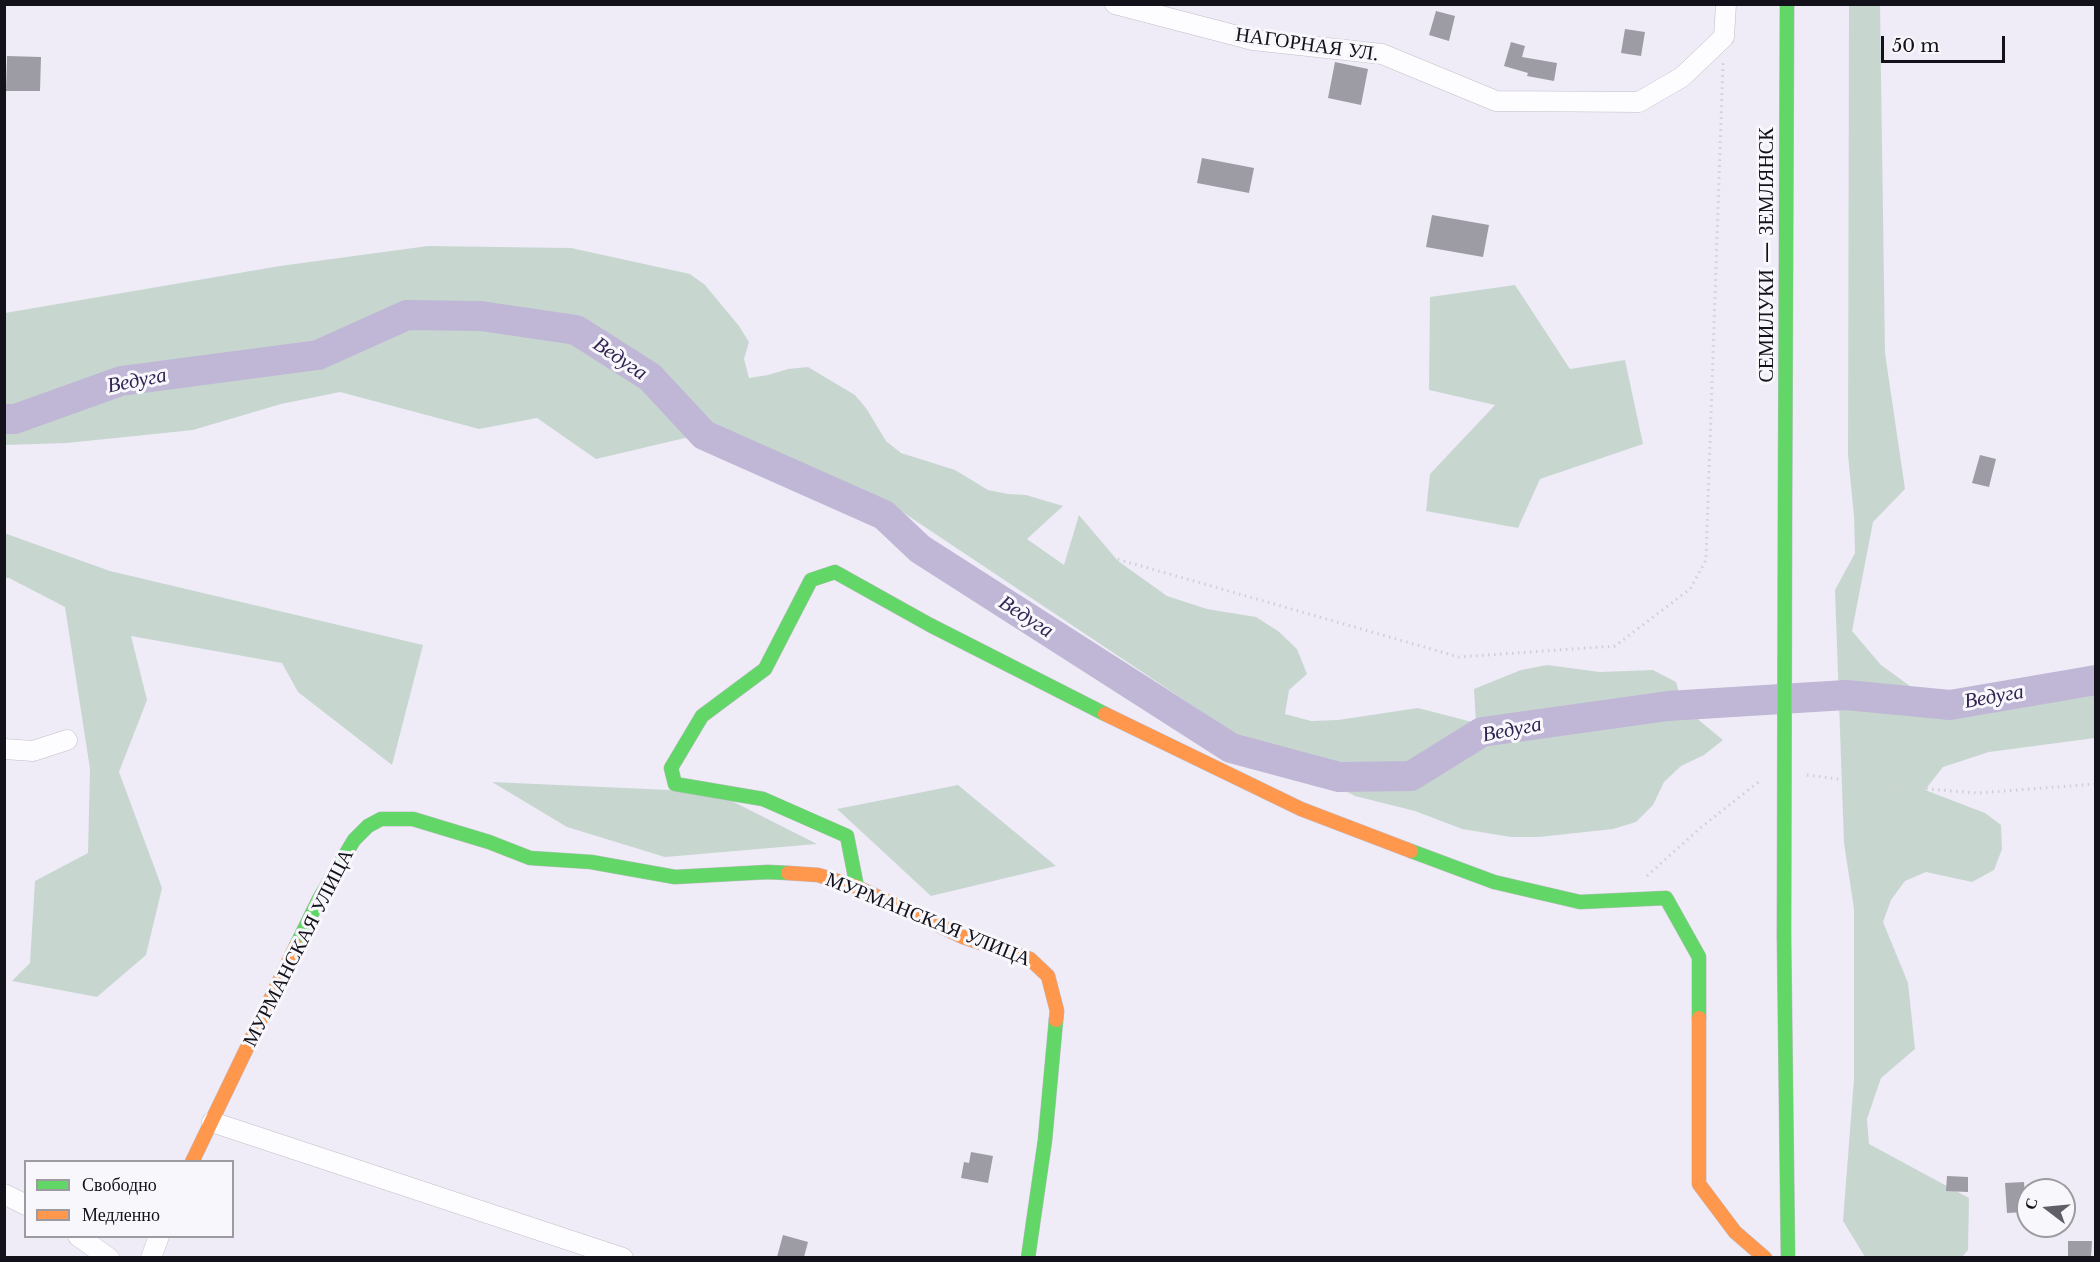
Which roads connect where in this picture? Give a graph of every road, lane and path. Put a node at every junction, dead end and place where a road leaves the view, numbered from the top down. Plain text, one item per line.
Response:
1 (1115, 4) edge
2 (1726, 4) edge
3 (1787, 4) edge
4 (1724, 38) junction
5 (1089, 551) dead end
6 (68, 740) dead end
7 (4, 749) edge
8 (1796, 774) dead end
9 (1763, 778) dead end
10 (2096, 784) edge
11 (1647, 875) dead end
12 (857, 887) junction
13 (212, 1122) junction
14 (193, 1160) edge
15 (4, 1194) edge
16 (24, 1204) edge
17 (81, 1238) edge
18 (158, 1238) edge
19 (109, 1257) edge
20 (151, 1257) edge
21 (623, 1257) edge
22 (1028, 1257) edge
23 (1765, 1257) edge
24 (1788, 1257) edge

1 - 4 street, НАГОРНАЯ УЛ.
2 - 4 street
3 - 24 street, СЕМИЛУКИ — ЗЕМЛЯНСК, bridge
4 - 5 path
6 - 7 street
8 - 10 path
9 - 11 path
12 - 13 street, МУРМАНСКАЯ УЛИЦА
12 - 22 street, МУРМАНСКАЯ УЛИЦА
12 - 23 street
13 - 14 street, МУРМАНСКАЯ УЛИЦА
13 - 21 street
15 - 16 street
17 - 19 street
18 - 20 street

